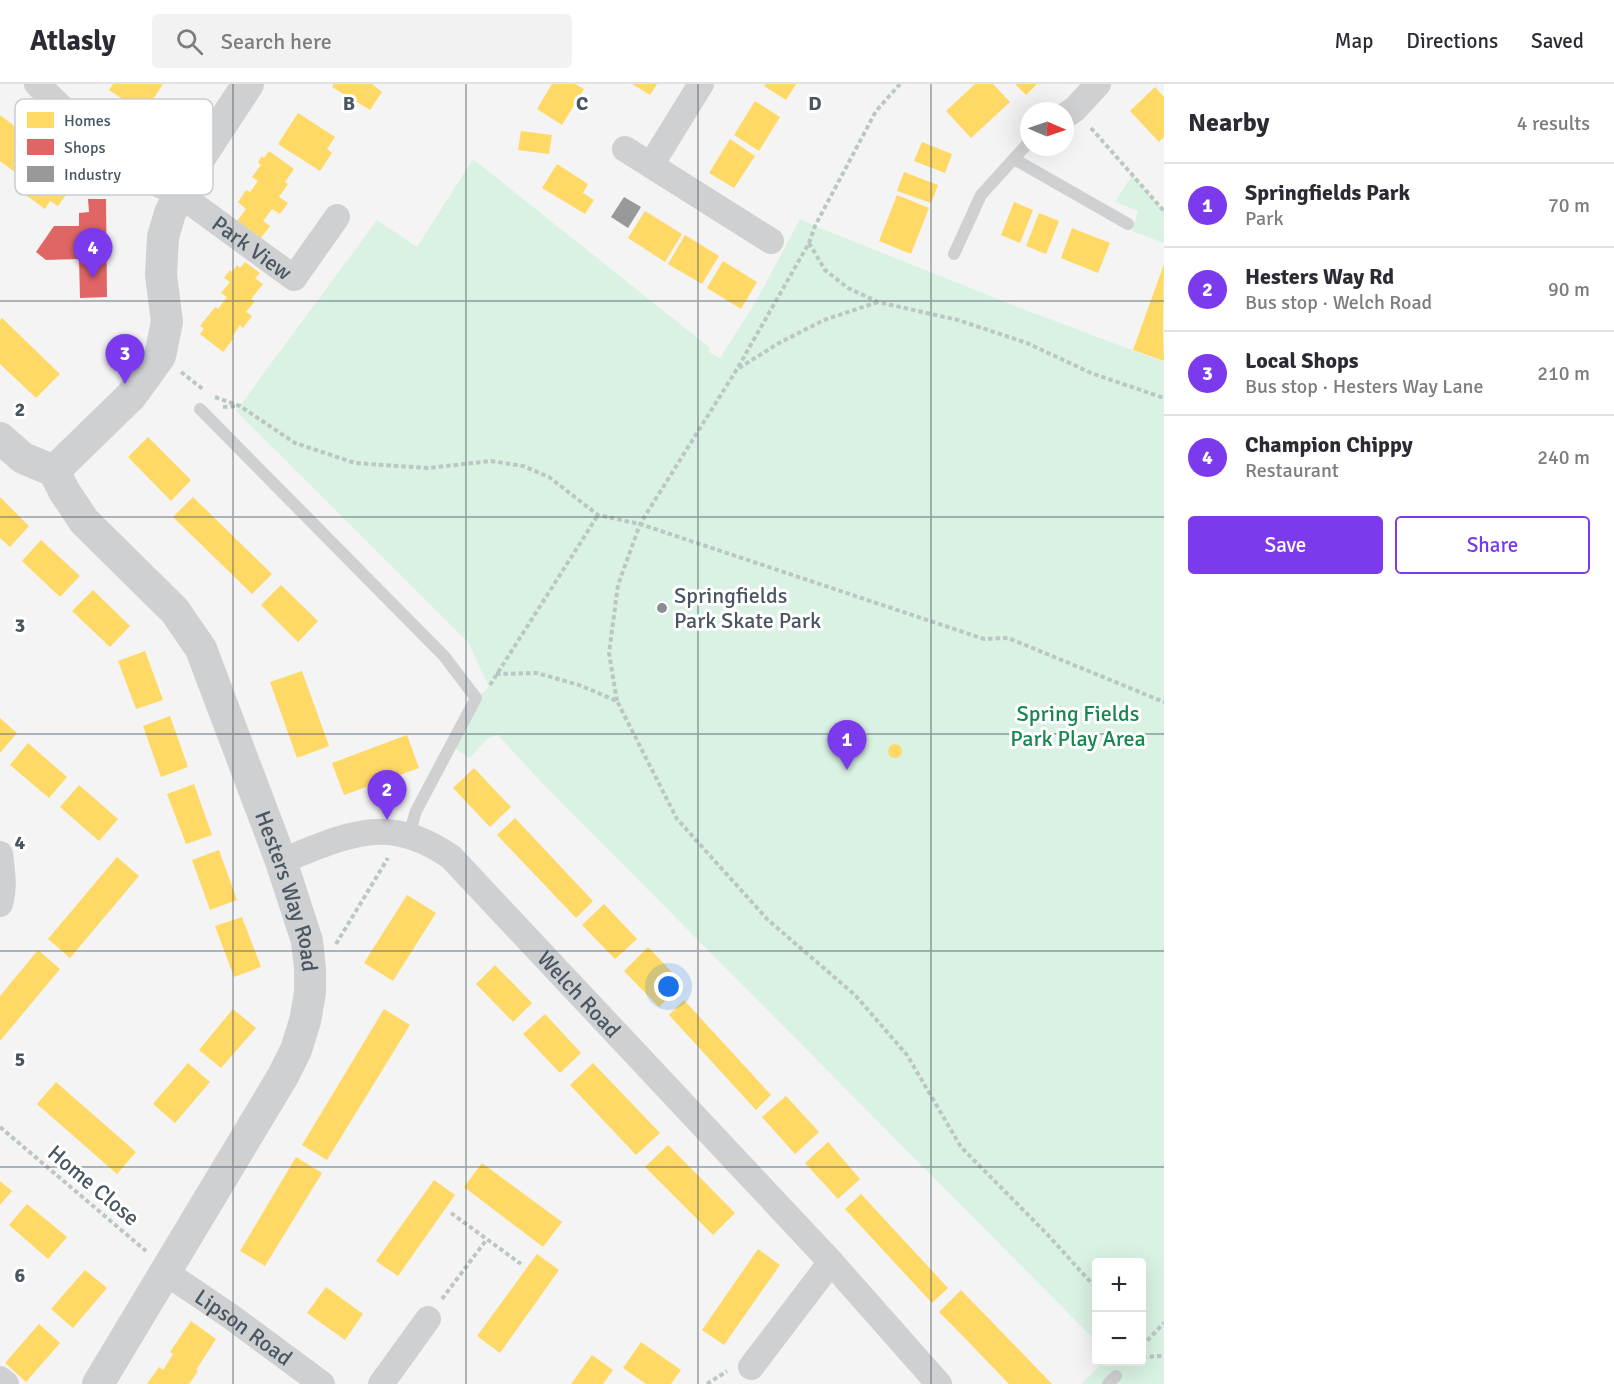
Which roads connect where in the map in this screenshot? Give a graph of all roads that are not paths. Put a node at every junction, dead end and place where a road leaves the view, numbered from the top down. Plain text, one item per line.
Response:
1 (37, 84) edge
2 (248, 84) edge
3 (701, 84) edge
4 (1098, 84) edge
5 (52, 99) edge
6 (1074, 108) edge
7 (213, 137) edge
8 (625, 149) dead end
9 (1020, 152) edge
10 (1014, 159) junction
11 (651, 165) junction
12 (179, 195) edge
13 (180, 195) edge
14 (337, 217) dead end
15 (1128, 224) dead end
16 (771, 241) dead end
17 (954, 254) dead end
18 (200, 409) dead end
19 (0, 438) edge
20 (54, 471) junction
21 (406, 834) junction
22 (0, 854) edge
23 (281, 861) junction
24 (0, 903) edge
25 (831, 1262) junction
26 (166, 1270) junction
27 (428, 1319) road end
28 (751, 1367) dead end
29 (0, 1379) edge
30 (318, 1383) edge
31 (6, 1384) edge
32 (98, 1384) edge
33 (381, 1384) edge
34 (939, 1384) edge

1 - 5 street
2 - 7 street
3 - 11 street
4 - 6 street
8 - 11 street
9 - 10 lane
10 - 15 lane
10 - 17 lane
11 - 16 street
12 - 20 street
13 - 14 street, Park View
18 - 21 lane
19 - 20 street
20 - 23 street, Hesters Way Road
21 - 23 street, Welch Road
21 - 25 street, Welch Road
22 - 24 street
23 - 26 street, Hesters Way Road
25 - 28 street
25 - 34 street, Welch Road
26 - 30 street, Lipson Road
26 - 32 street, Hesters Way Road
27 - 33 street
29 - 31 street

